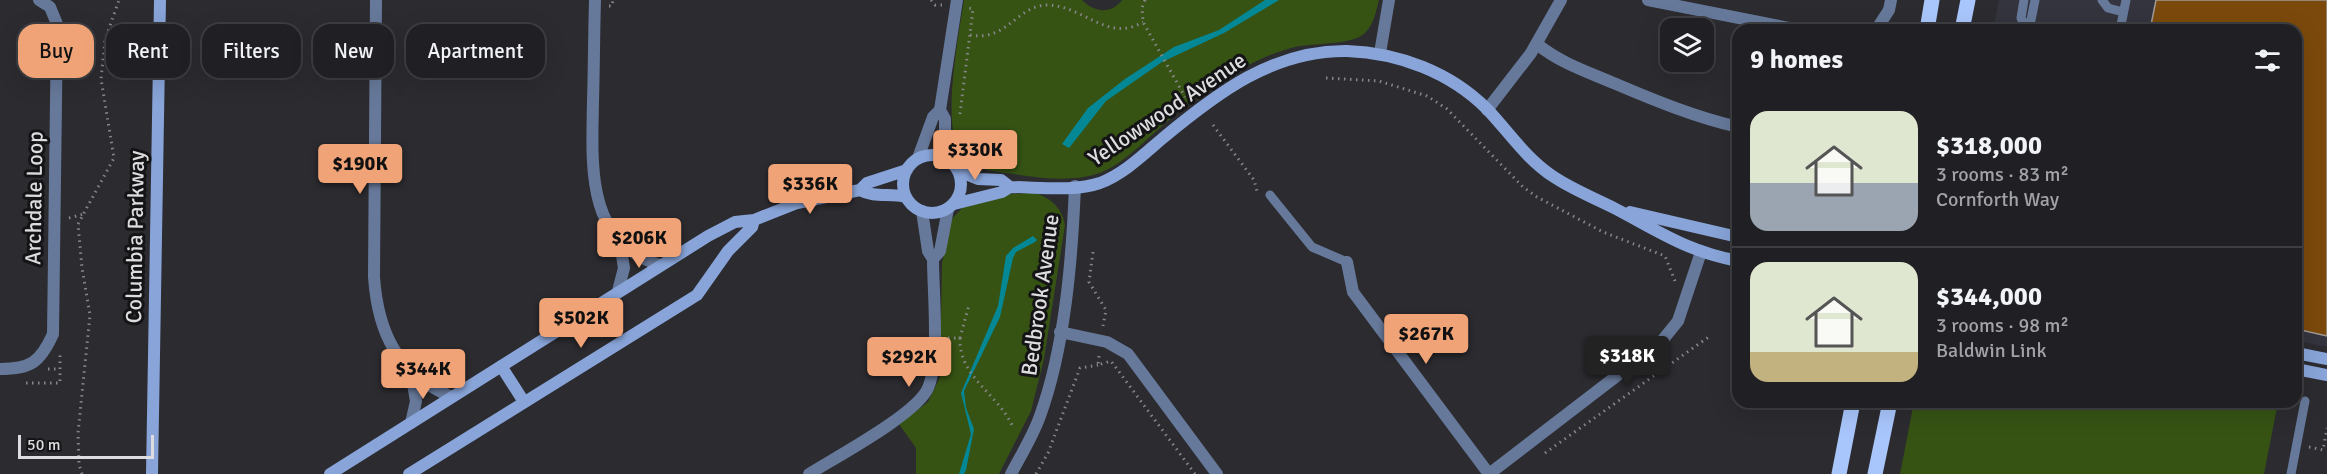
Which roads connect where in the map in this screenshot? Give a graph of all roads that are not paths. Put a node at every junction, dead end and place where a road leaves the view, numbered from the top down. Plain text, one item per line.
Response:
1 (39, 0) edge
2 (160, 0) edge
3 (376, 0) edge
4 (595, 0) edge
5 (957, 0) edge
6 (1389, 0) edge
7 (1561, 0) edge
8 (1648, 0) edge
9 (1891, 0) edge
10 (1932, 0) edge
11 (1968, 0) edge
12 (2024, 0) edge
13 (2035, 0) edge
14 (2102, 0) edge
15 (2126, 0) edge
16 (2123, 12) junction
17 (1769, 24) edge
18 (1880, 24) edge
19 (1927, 24) edge
20 (1963, 24) edge
21 (2023, 24) edge
22 (2028, 24) edge
23 (2121, 24) edge
24 (1537, 44) junction
25 (1380, 53) junction
26 (940, 110) junction
27 (1487, 110) junction
28 (1732, 126) edge
29 (945, 157) junction
30 (918, 158) junction
31 (907, 170) junction
32 (959, 171) junction
33 (1075, 186) junction
34 (1010, 187) junction
35 (860, 190) junction
36 (906, 197) junction
37 (1272, 197) road end
38 (951, 206) junction
39 (1617, 210) junction
40 (921, 211) junction
41 (754, 220) junction
42 (1732, 236) edge
43 (620, 243) junction
44 (1701, 252) junction
45 (933, 260) junction
46 (1732, 260) edge
47 (1347, 262) joint
48 (660, 265) junction
49 (618, 291) junction
50 (1060, 332) junction
51 (2302, 353) edge
52 (2327, 359) edge
53 (501, 366) junction
54 (0, 369) edge
55 (2302, 370) edge
56 (411, 373) junction
57 (2327, 375) edge
58 (452, 397) junction
59 (2305, 401) dead end
60 (524, 402) junction
61 (1852, 408) edge
62 (1889, 408) edge
63 (411, 423) junction
64 (429, 462) junction
65 (152, 474) edge
66 (330, 474) edge
67 (410, 474) edge
68 (423, 474) edge
69 (809, 474) edge
70 (1011, 474) edge
71 (1218, 474) edge
72 (1489, 474) edge
73 (1839, 474) edge
74 (1875, 474) edge
75 (2290, 474) edge

1 - 54 street, Archdale Loop
2 - 65 street, Columbia Parkway
3 - 56 street
4 - 43 street
5 - 26 street
6 - 25 street
7 - 24 street
8 - 17 street
9 - 18 street
10 - 19 main road
11 - 20 main road
12 - 21 lane
13 - 22 lane
14 - 16 lane
15 - 16 lane
16 - 23 lane
24 - 27 street
24 - 28 street
25 - 27 street, Yellowwood Avenue
25 - 33 street, Yellowwood Avenue
26 - 29 street
26 - 30 street
27 - 39 street, Yellowwood Avenue
29 - 30 street
29 - 32 street
30 - 31 street
31 - 35 street
31 - 36 street
32 - 34 street, Yellowwood Avenue
32 - 38 street
33 - 34 street, Yellowwood Avenue
33 - 50 street, Bedbrook Avenue
34 - 38 street, Yellowwood Avenue
35 - 36 street
35 - 41 street
36 - 40 street
37 - 47 lane
38 - 40 street
38 - 45 street
39 - 42 street, Yellowwood Avenue
39 - 44 street, Yellowwood Avenue
40 - 45 street
41 - 48 street
41 - 60 street
43 - 48 street
43 - 49 street
44 - 46 street, Yellowwood Avenue
44 - 72 street
45 - 69 street
47 - 72 street
48 - 49 street
49 - 53 street
50 - 70 street, Bedbrook Avenue
50 - 71 street
51 - 52 street
53 - 58 street
53 - 60 street
55 - 57 street
56 - 58 street
56 - 63 street
58 - 63 street
59 - 75 lane
60 - 64 street
61 - 73 main road
62 - 74 main road
63 - 66 street
64 - 67 street
64 - 68 street

